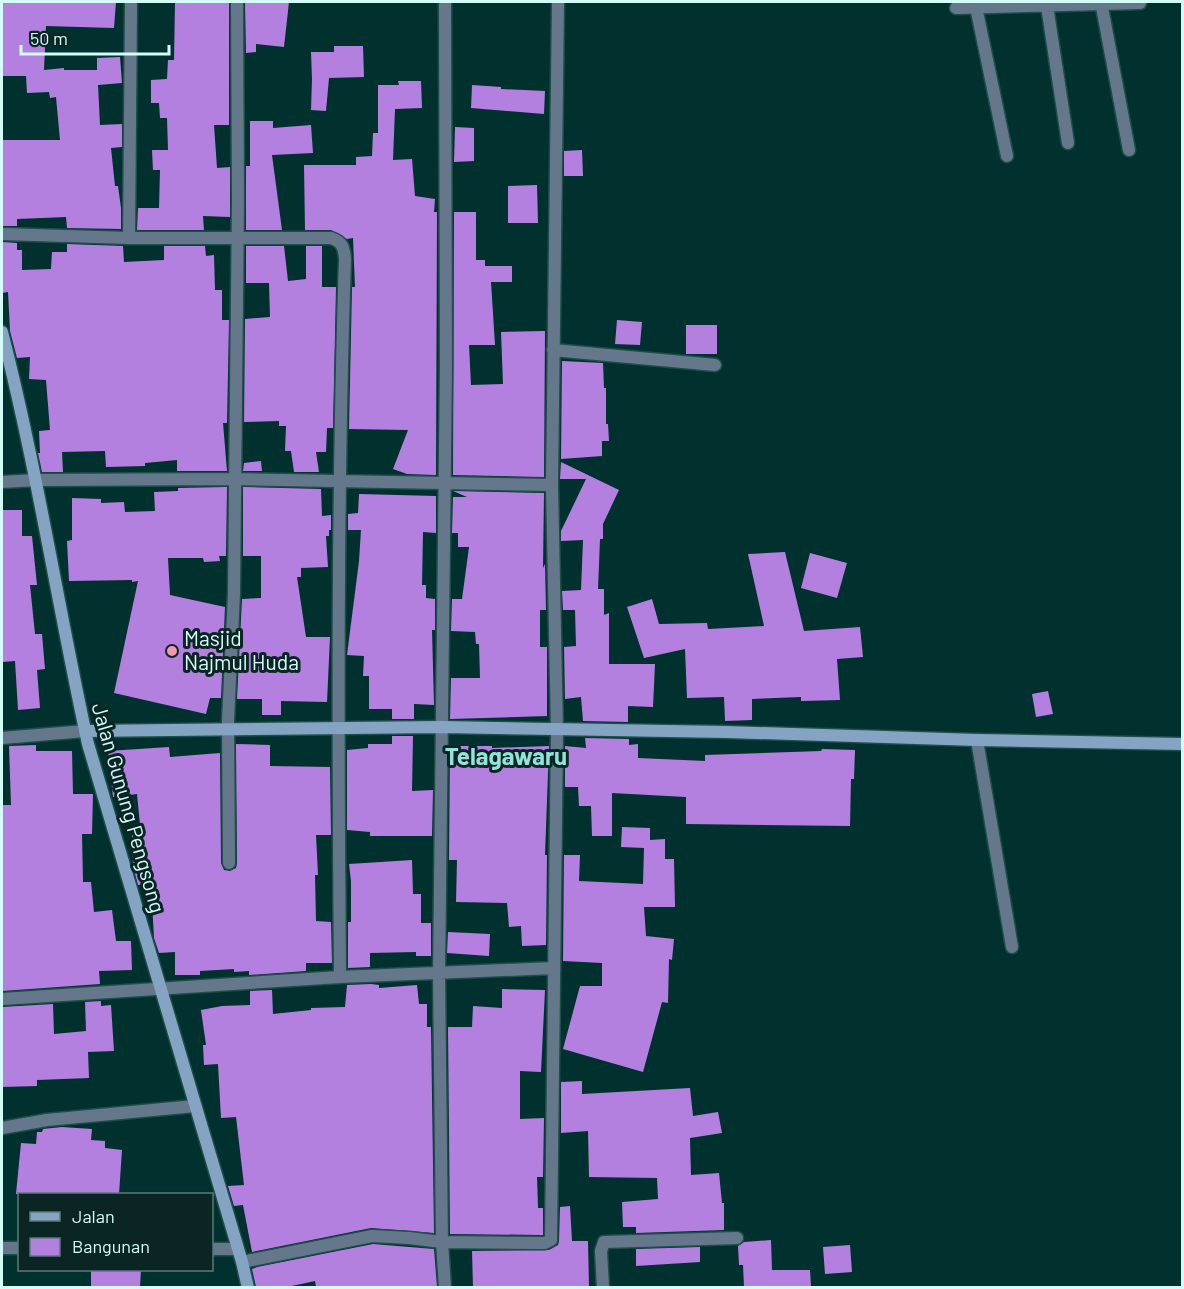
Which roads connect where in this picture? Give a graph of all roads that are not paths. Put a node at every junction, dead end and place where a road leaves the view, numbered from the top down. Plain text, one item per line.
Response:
1 (131, 2) edge
2 (237, 2) edge
3 (445, 2) edge
4 (558, 2) edge
5 (1102, 3) edge
6 (1140, 3) dead end
7 (1047, 6) junction
8 (956, 8) dead end
9 (976, 8) junction
10 (1068, 143) dead end
11 (1129, 150) dead end
12 (1007, 156) dead end
13 (2, 234) edge
14 (237, 237) junction
15 (129, 238) junction
16 (2, 332) edge
17 (553, 350) junction
18 (715, 365) dead end
19 (36, 480) junction
20 (234, 480) junction
21 (340, 480) junction
22 (2, 482) edge
23 (445, 484) junction
24 (552, 485) junction
25 (442, 727) junction
26 (338, 728) junction
27 (229, 730) junction
28 (557, 730) junction
29 (85, 732) junction
30 (2, 738) edge
31 (977, 740) junction
32 (1182, 744) edge
33 (229, 863) dead end
34 (1012, 947) dead end
35 (554, 969) junction
36 (440, 974) junction
37 (340, 977) junction
38 (159, 989) junction
39 (2, 999) edge
40 (195, 1106) junction
41 (2, 1128) edge
42 (737, 1238) dead end
43 (442, 1242) junction
44 (2, 1248) edge
45 (18, 1248) edge
46 (213, 1249) edge
47 (237, 1249) junction
48 (242, 1262) junction
49 (248, 1287) edge
50 (445, 1287) edge
51 (603, 1287) edge

1 - 15 street
2 - 14 street
3 - 23 street
4 - 17 street
5 - 6 street
5 - 7 street
5 - 11 street
7 - 9 street
7 - 10 street
8 - 9 street
9 - 12 street
13 - 15 street
14 - 15 street
14 - 20 street
14 - 21 street
16 - 19 street, Jalan Gunung Pengsong
17 - 18 street
17 - 24 street
19 - 20 street
19 - 22 street
19 - 29 street, Jalan Gunung Pengsong
20 - 21 street
20 - 27 street
21 - 23 street
21 - 26 street
23 - 24 street
23 - 25 street
24 - 28 street
25 - 26 street
25 - 28 street
25 - 36 street
26 - 27 street
26 - 37 street
27 - 29 street
27 - 33 street
28 - 31 street
28 - 35 street
29 - 30 street
29 - 38 street, Jalan Gunung Pengsong
31 - 32 street
31 - 34 street
35 - 36 street
35 - 43 street
36 - 37 street
36 - 43 street
37 - 38 street
38 - 39 street
38 - 40 street, Jalan Gunung Pengsong
40 - 41 street
40 - 47 street, Jalan Gunung Pengsong
42 - 51 street
43 - 48 street
43 - 50 street
44 - 45 street
46 - 47 street
47 - 48 street, Jalan Gunung Pengsong
48 - 49 street, Jalan Gunung Pengsong

